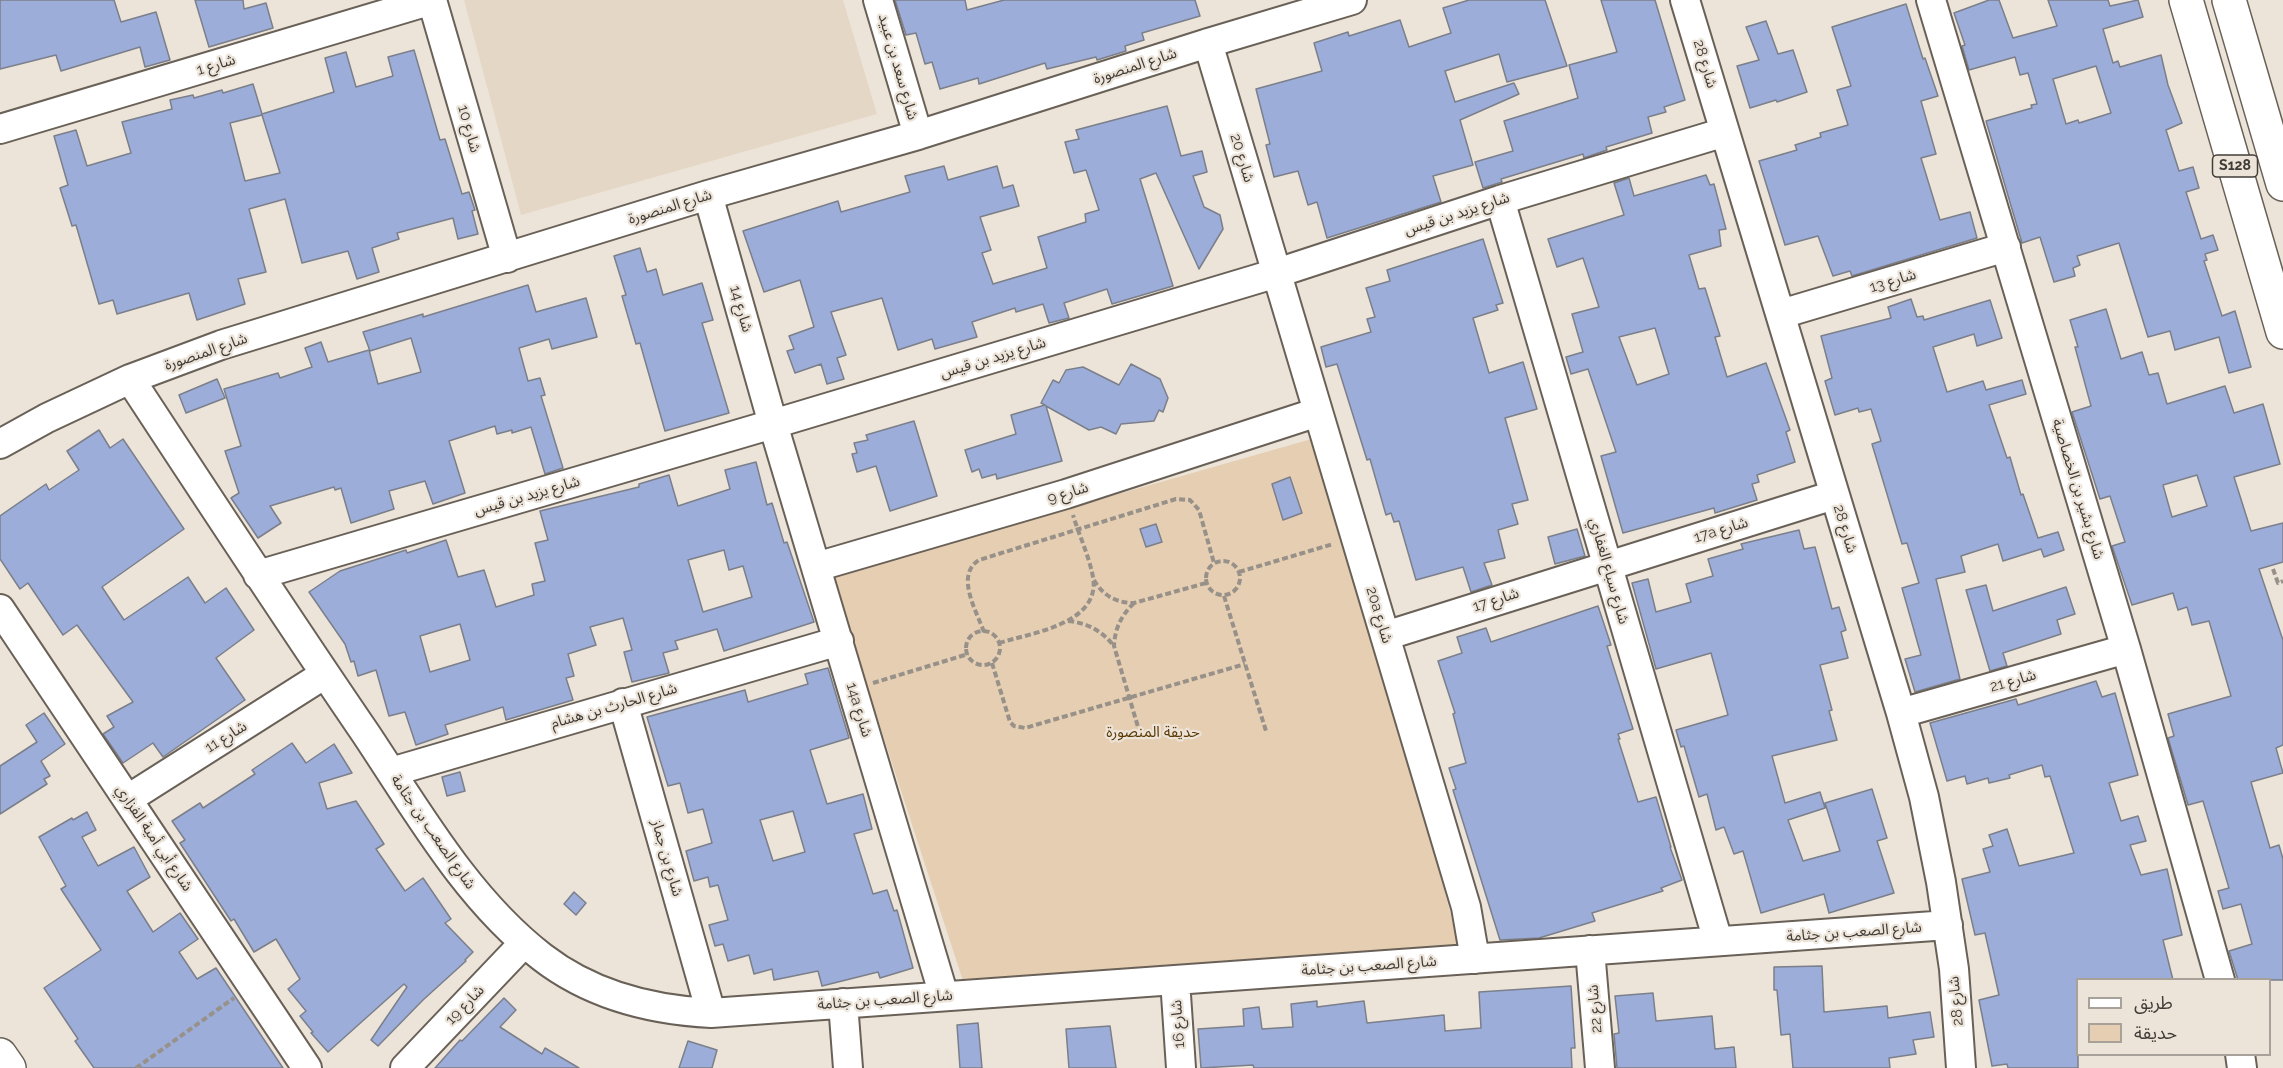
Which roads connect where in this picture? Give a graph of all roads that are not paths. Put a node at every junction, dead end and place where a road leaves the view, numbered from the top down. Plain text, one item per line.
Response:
1 (432, 0) edge
2 (878, 0) edge
3 (1352, 0) edge
4 (1685, 0) edge
5 (1931, 0) edge
6 (2186, 0) edge
7 (2229, 0) edge
8 (1208, 43) junction
9 (0, 129) edge
10 (1725, 132) junction
11 (918, 135) junction
12 (2283, 184) edge
13 (708, 195) junction
14 (1500, 200) junction
15 (2006, 248) junction
16 (507, 258) junction
17 (1276, 273) junction
18 (1781, 314) junction
19 (2283, 332) edge
20 (130, 379) junction
21 (1318, 412) junction
22 (773, 424) junction
23 (0, 444) edge
24 (1834, 495) junction
25 (1607, 565) junction
26 (816, 567) junction
27 (258, 575) junction
28 (0, 609) edge
29 (1385, 636) junction
30 (838, 641) junction
31 (2126, 649) junction
32 (325, 674) junction
33 (623, 703) junction
34 (1901, 713) junction
35 (391, 771) junction
36 (128, 799) junction
37 (1948, 925) junction
38 (1718, 941) junction
39 (524, 943) junction
40 (1590, 950) junction
41 (1475, 959) junction
42 (2219, 978) edge
43 (1175, 980) junction
44 (944, 996) junction
45 (843, 1003) junction
46 (711, 1013) junction
47 (0, 1054) edge
48 (9, 1068) edge
49 (307, 1068) edge
50 (405, 1068) edge
51 (848, 1068) edge
52 (1181, 1068) edge
53 (1600, 1068) edge
54 (1961, 1068) edge

1 - 9 street, شارع 1
1 - 16 street, شارع 10
2 - 11 street, شارع سعد بن عبيد
3 - 8 street, شارع المنصورة
4 - 10 street, شارع 28
5 - 15 street, شارع بشير بن الخصاصية
6 - 19 main road, S128
7 - 12 main road, S128
8 - 11 street, شارع المنصورة
8 - 17 street, شارع 20
10 - 14 street, شارع يزيد بن قيس
10 - 18 street, شارع 28
11 - 13 street, شارع المنصورة
13 - 16 street, شارع المنصورة
13 - 22 street, شارع 14
14 - 17 street, شارع يزيد بن قيس
14 - 25 street, شارع سباع الغفاري
15 - 18 street, شارع 13
15 - 31 street, شارع بشير بن الخصاصية
16 - 20 street, شارع المنصورة
17 - 21 street, 20a شارع
17 - 22 street, شارع يزيد بن قيس
18 - 24 street, شارع 28
20 - 23 street, شارع المنصورة
20 - 27 street, شارع الصعب بن جثامة
21 - 26 street, شارع 9
21 - 29 street, 20a شارع
22 - 26 street, 14a شارع
22 - 27 street, شارع يزيد بن قيس
24 - 25 street, 17a شارع
24 - 34 street, شارع 28
25 - 29 street, شارع 17
25 - 38 street, شارع سباع الغفاري
26 - 30 street, 14a شارع
27 - 32 street, شارع الصعب بن جثامة
28 - 36 street, شارع أبي أمية الفزاري
29 - 41 street, 20a شارع
30 - 33 street, شارع الحارث بن هشام
30 - 44 street, 14a شارع
31 - 34 street, شارع 21
31 - 42 street, شارع بشير بن الخصاصية
32 - 35 street, شارع الصعب بن جثامة
32 - 36 street, شارع 11
33 - 35 street, شارع الحارث بن هشام
33 - 46 street, شارع بن جماز
34 - 37 street, شارع 28
35 - 39 street, شارع الصعب بن جثامة
36 - 49 street, شارع أبي أمية الفزاري
37 - 38 street, شارع الصعب بن جثامة
37 - 54 street, شارع 28
38 - 40 street, شارع الصعب بن جثامة
39 - 46 street, شارع الصعب بن جثامة
39 - 50 street, شارع 19
40 - 41 street, شارع الصعب بن جثامة
40 - 53 street, شارع 22
41 - 43 street, شارع الصعب بن جثامة
43 - 44 street, شارع الصعب بن جثامة
43 - 52 street, شارع 16
44 - 45 street, شارع الصعب بن جثامة
45 - 46 street, شارع الصعب بن جثامة
45 - 51 street
47 - 48 main road

